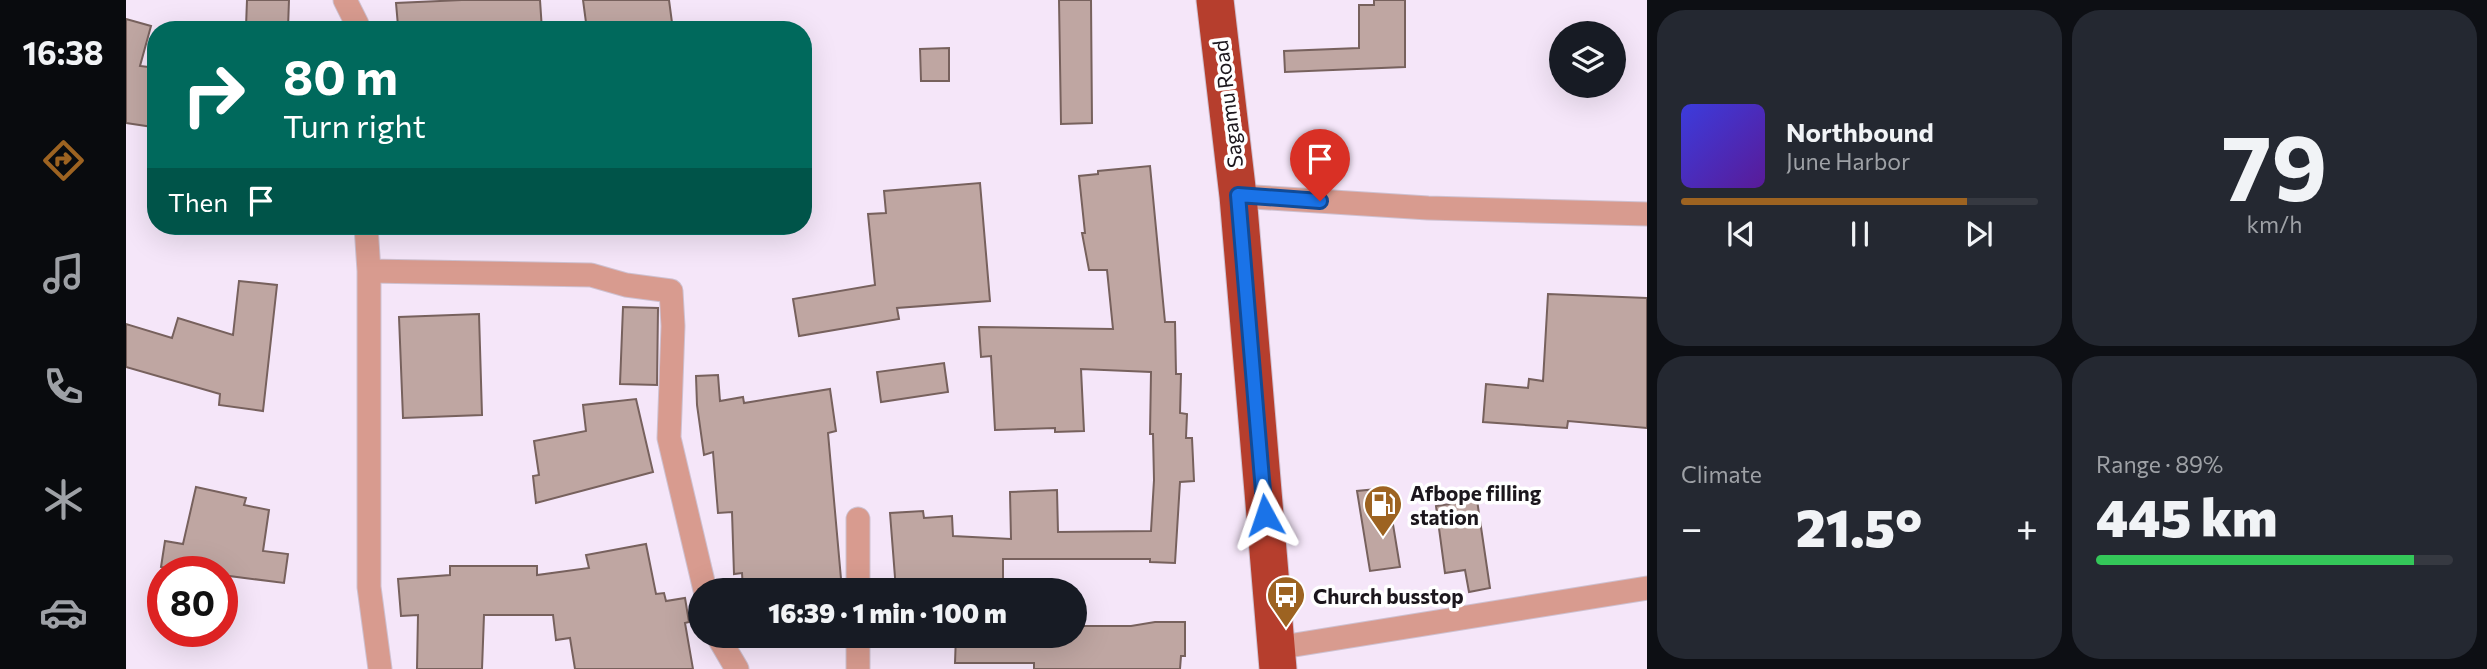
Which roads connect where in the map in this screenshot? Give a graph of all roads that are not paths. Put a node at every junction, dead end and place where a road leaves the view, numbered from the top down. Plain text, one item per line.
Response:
1 (345, 0) edge
2 (1215, 0) edge
3 (356, 21) edge
4 (1238, 195) junction
5 (1647, 214) edge
6 (367, 235) edge
7 (369, 271) junction
8 (858, 519) dead end
9 (702, 578) edge
10 (858, 578) edge
11 (1647, 588) edge
12 (725, 648) edge
13 (858, 648) edge
14 (1277, 659) edge
15 (380, 669) edge
16 (737, 669) edge
17 (858, 669) edge

1 - 3 street
2 - 4 highway, Sagamu Road
4 - 5 street
4 - 14 highway, Sagamu Road
6 - 7 street
7 - 9 street
7 - 15 street
8 - 10 street
11 - 14 street
12 - 16 street
13 - 17 street

